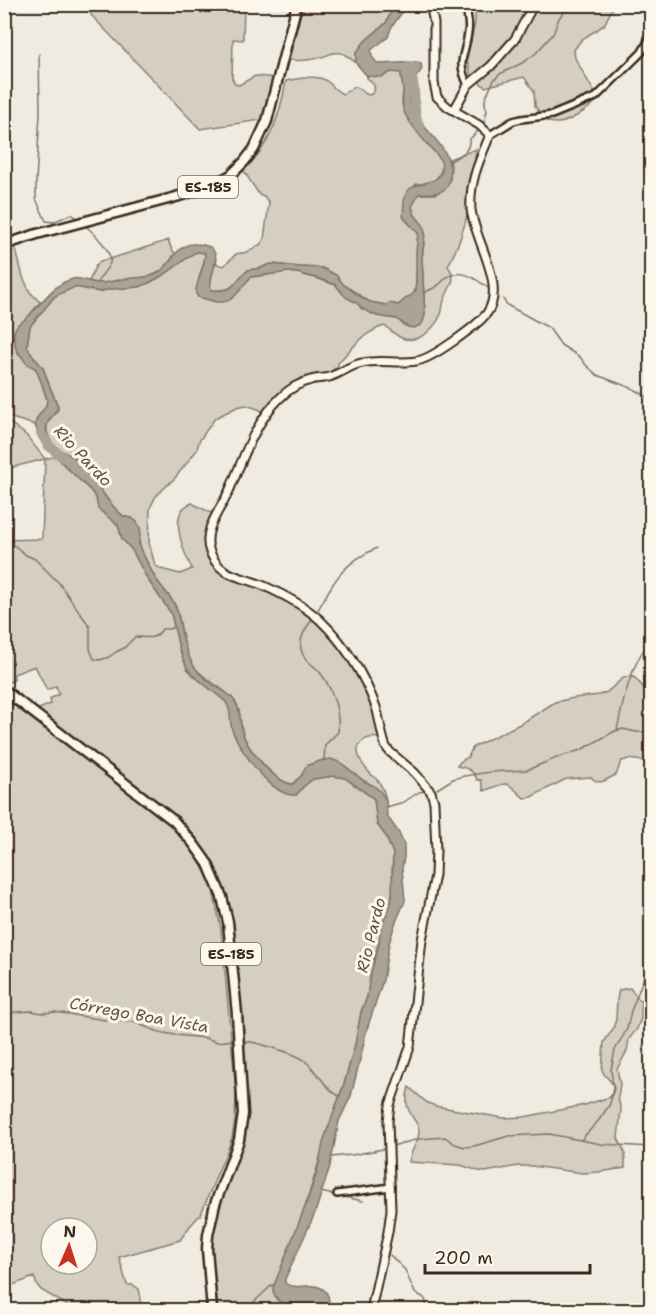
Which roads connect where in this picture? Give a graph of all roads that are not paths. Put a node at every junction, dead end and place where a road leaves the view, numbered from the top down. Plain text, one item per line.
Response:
1 (297, 4) edge
2 (429, 4) edge
3 (465, 4) edge
4 (534, 4) edge
5 (651, 34) edge
6 (468, 85) junction
7 (454, 110) junction
8 (484, 130) junction
9 (4, 244) edge
10 (4, 690) edge
11 (391, 1187) junction
12 (338, 1194) dead end
13 (212, 1311) edge
14 (371, 1311) edge

1 - 9 main road, ES-185
2 - 7 street
3 - 6 street
4 - 6 street
5 - 8 street
6 - 7 street
7 - 8 street
8 - 11 street
10 - 13 main road, ES-185
11 - 12 street
11 - 14 street

